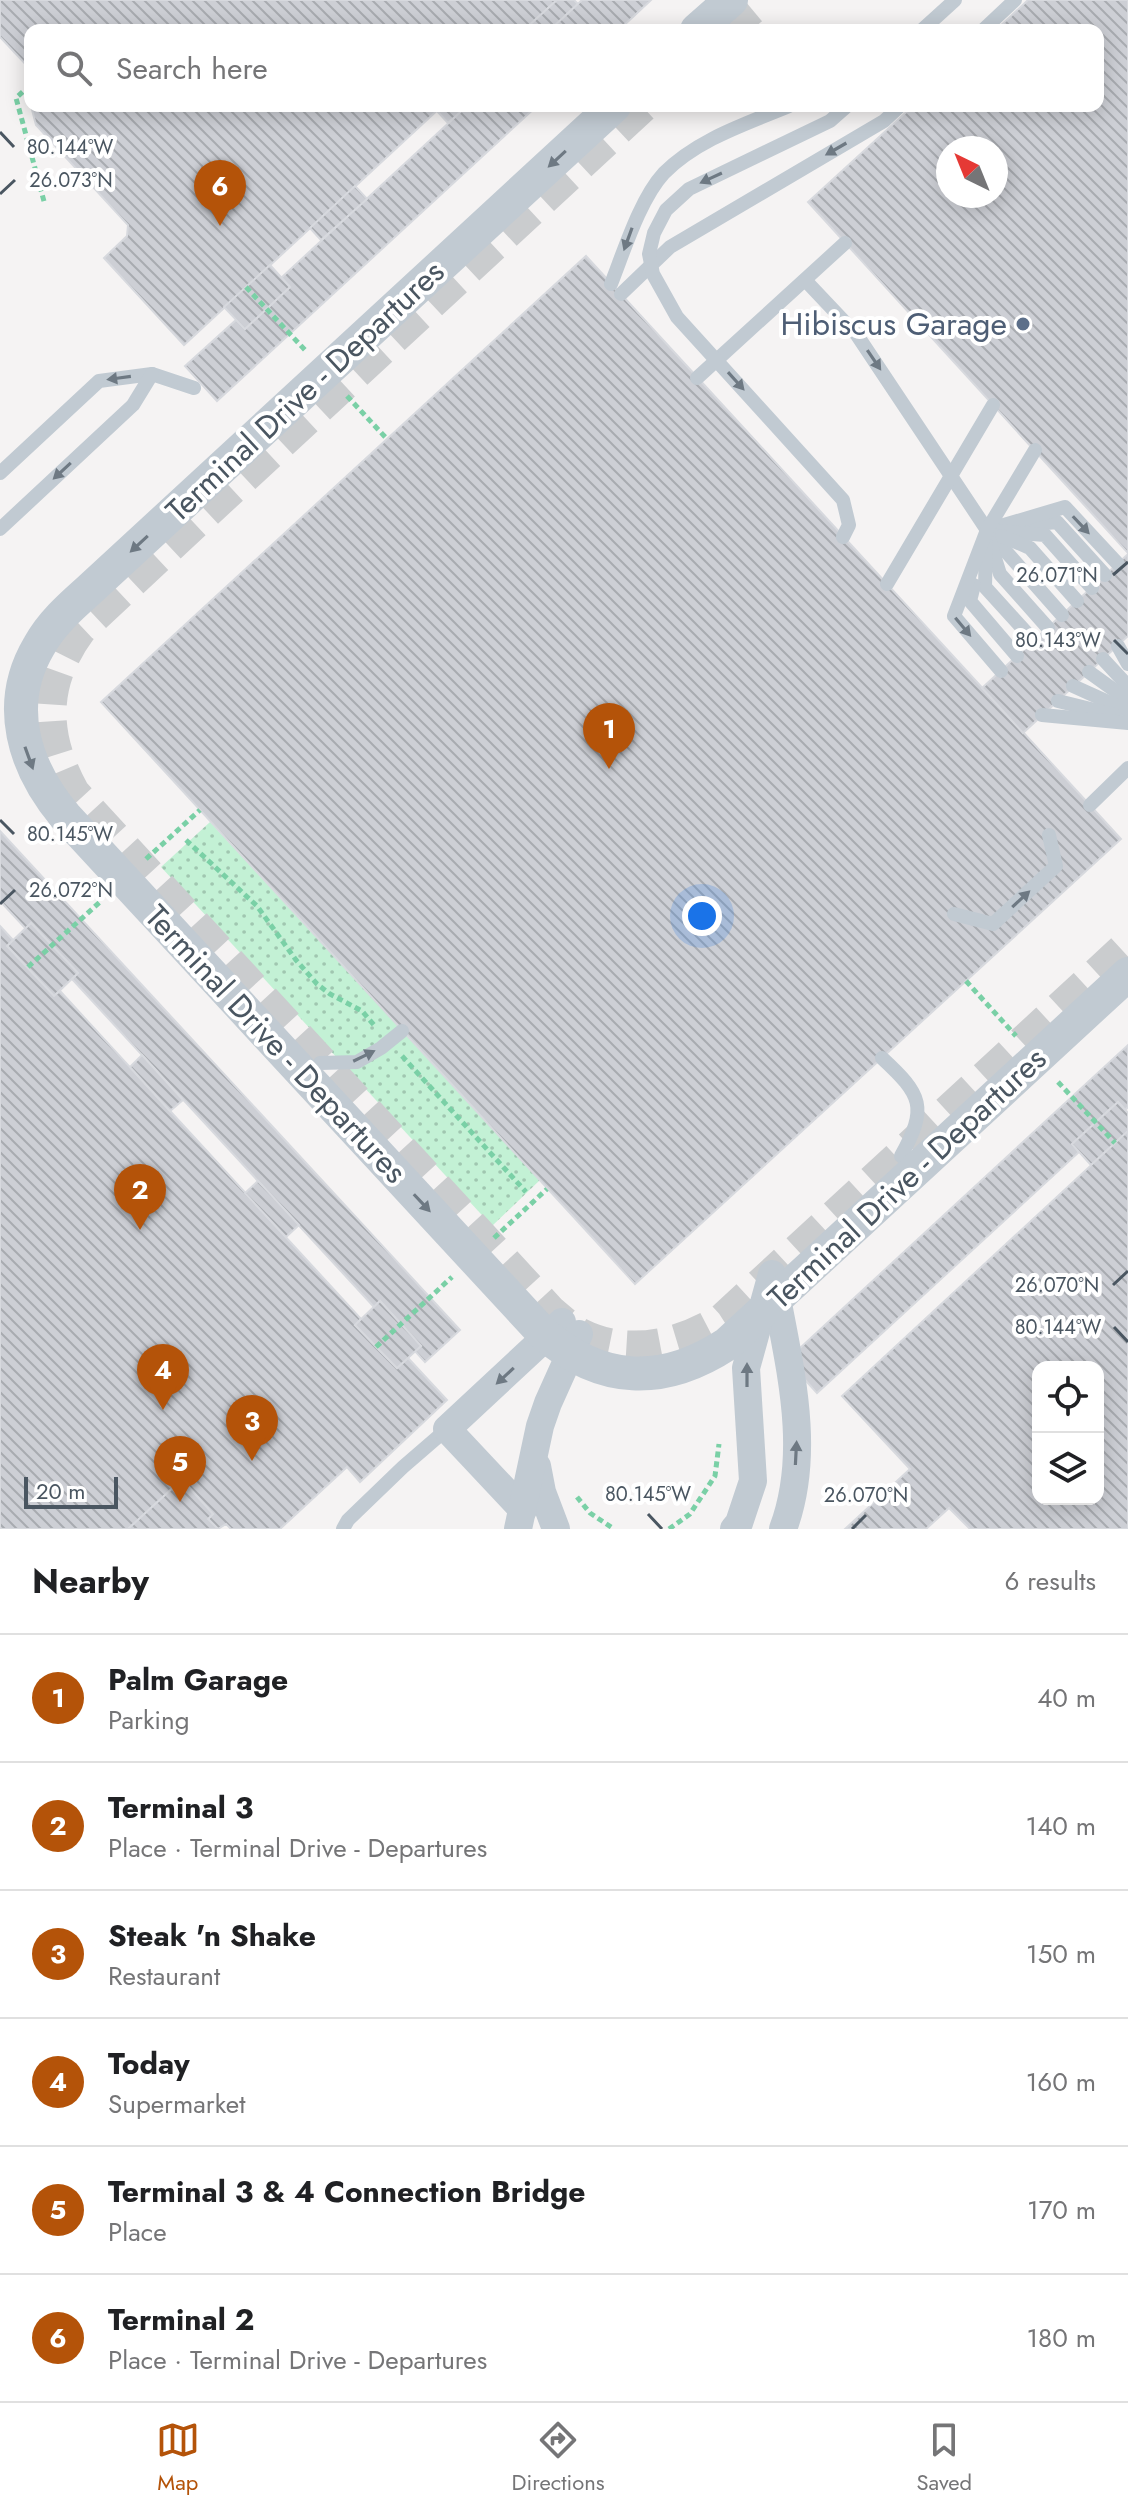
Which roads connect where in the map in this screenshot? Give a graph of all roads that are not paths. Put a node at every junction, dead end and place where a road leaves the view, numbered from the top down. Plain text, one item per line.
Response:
1 (955, 0) edge
2 (1015, 0) edge
3 (929, 24) edge
4 (989, 24) edge
5 (607, 112) edge
6 (775, 112) edge
7 (840, 112) edge
8 (894, 112) edge
9 (805, 280) junction
10 (152, 374) junction
11 (194, 388) dead end
12 (993, 405) dead end
13 (1035, 450) dead end
14 (0, 473) edge
15 (0, 529) edge
16 (987, 530) junction
17 (843, 537) dead end
18 (1118, 564) dead end
19 (1105, 575) dead end
20 (887, 584) dead end
21 (1092, 588) dead end
22 (1077, 601) dead end
23 (1062, 615) dead end
24 (1048, 628) dead end
25 (1034, 641) dead end
26 (1118, 646) dead end
27 (1017, 656) dead end
28 (1103, 659) dead end
29 (1128, 664) edge
30 (1001, 671) dead end
31 (1089, 672) dead end
32 (1073, 686) dead end
33 (1128, 686) edge
34 (1128, 700) edge
35 (1058, 701) dead end
36 (1128, 711) edge
37 (1042, 715) dead end
38 (1128, 721) edge
39 (1128, 768) edge
40 (1090, 805) dead end
41 (1049, 835) dead end
42 (954, 914) dead end
43 (1128, 974) edge
44 (402, 1031) dead end
45 (882, 1058) dead end
46 (320, 1063) dead end
47 (901, 1156) dead end
48 (447, 1429) junction
49 (534, 1453) junction
50 (521, 1519) edge
51 (343, 1529) edge
52 (556, 1529) edge
53 (734, 1529) edge
54 (783, 1529) edge

1 - 3 lane
2 - 4 lane
5 -> 43 street, Terminal Drive - Departures
6 - 8 lane
7 -> 17 lane
9 - 9 lane
9 -> 16 lane
10 - 11 lane
10 -> 14 lane
10 -> 15 lane
12 - 20 lane
13 - 16 lane
16 -> 18 lane
16 - 19 lane
16 - 21 lane
16 - 22 lane
16 - 23 lane
16 - 24 lane
16 - 25 lane
16 - 27 lane
16 -> 30 lane
26 - 29 lane
28 - 33 lane
31 - 34 lane
32 - 36 lane
35 - 38 lane
37 - 38 lane
39 - 40 lane
42 -> 41 lane
46 -> 44 lane
45 - 47 lane
49 -> 48 street
48 - 50 street
48 - 51 lane
49 - 50 street
49 - 52 street
53 - 54 street

